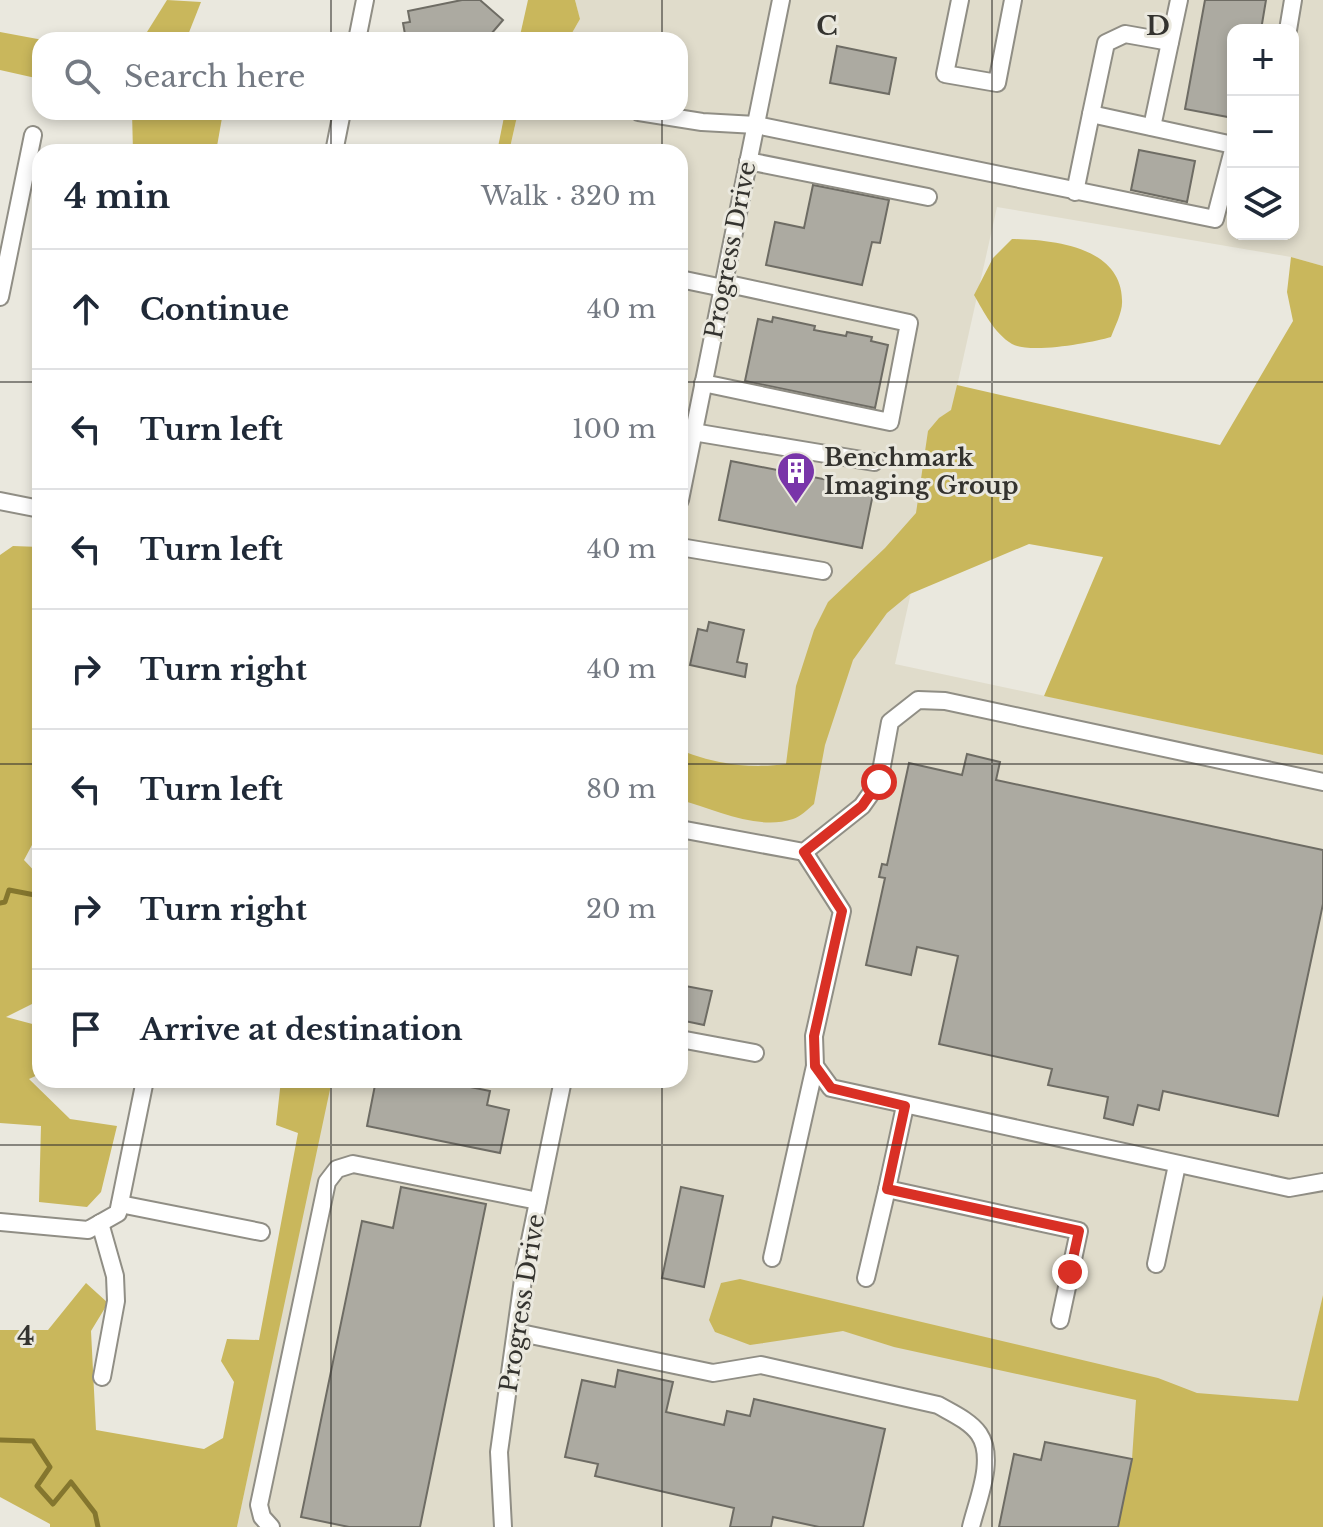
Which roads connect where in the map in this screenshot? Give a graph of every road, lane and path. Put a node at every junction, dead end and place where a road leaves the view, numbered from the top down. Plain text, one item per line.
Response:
1 (365, 0) edge
2 (781, 0) edge
3 (960, 0) edge
4 (1013, 0) edge
5 (1179, 0) edge
6 (1293, 0) edge
7 (1289, 24) edge
8 (359, 32) edge
9 (1170, 42) junction
10 (1091, 114) junction
11 (341, 120) edge
12 (688, 120) edge
13 (756, 125) junction
14 (1152, 127) junction
15 (33, 135) dead end
16 (337, 144) edge
17 (1227, 146) edge
18 (748, 161) junction
19 (1228, 168) edge
20 (1075, 192) junction
21 (928, 197) dead end
22 (688, 280) edge
23 (723, 285) junction
24 (0, 297) edge
25 (703, 383) junction
26 (693, 432) junction
27 (688, 458) edge
28 (874, 462) dead end
29 (0, 501) edge
30 (32, 507) edge
31 (688, 548) edge
32 (823, 571) dead end
33 (1323, 782) edge
34 (688, 830) edge
35 (804, 852) junction
36 (688, 1040) edge
37 (755, 1053) dead end
38 (815, 1066) junction
39 (143, 1088) edge
40 (561, 1088) edge
41 (905, 1106) junction
42 (1177, 1165) junction
43 (1323, 1182) edge
44 (887, 1189) junction
45 (538, 1201) junction
46 (120, 1204) junction
47 (0, 1222) edge
48 (100, 1223) junction
49 (261, 1232) dead end
50 (772, 1258) dead end
51 (1156, 1264) dead end
52 (866, 1278) dead end
53 (1060, 1320) dead end
54 (516, 1332) junction
55 (102, 1377) dead end
56 (271, 1527) edge
57 (503, 1527) edge
58 (971, 1527) edge

1 - 8 street
2 - 13 street, Progress Drive
3 - 4 street
5 - 9 street
6 - 7 street
9 - 10 street
9 - 14 street
10 - 14 street
10 - 20 street
11 - 16 street
12 - 13 street
13 - 18 street, Progress Drive
13 - 20 street
14 - 17 street
15 - 24 street
18 - 21 street
18 - 23 street, Progress Drive
19 - 20 street
22 - 23 street
23 - 25 street, Progress Drive
23 - 25 street
25 - 26 street, Progress Drive
26 - 27 street, Progress Drive
26 - 28 street
29 - 30 street
31 - 32 street
33 - 35 street
34 - 35 street
35 - 38 street
36 - 37 street
38 - 41 street
38 - 50 street
39 - 46 street
40 - 45 street, Progress Drive
41 - 42 street
41 - 44 street
42 - 43 street
42 - 51 street
44 - 52 street
44 - 53 street
45 - 54 street, Progress Drive
45 - 56 street
46 - 48 street
46 - 49 street
47 - 48 street
48 - 55 street
54 - 57 street, Progress Drive
54 - 58 street

